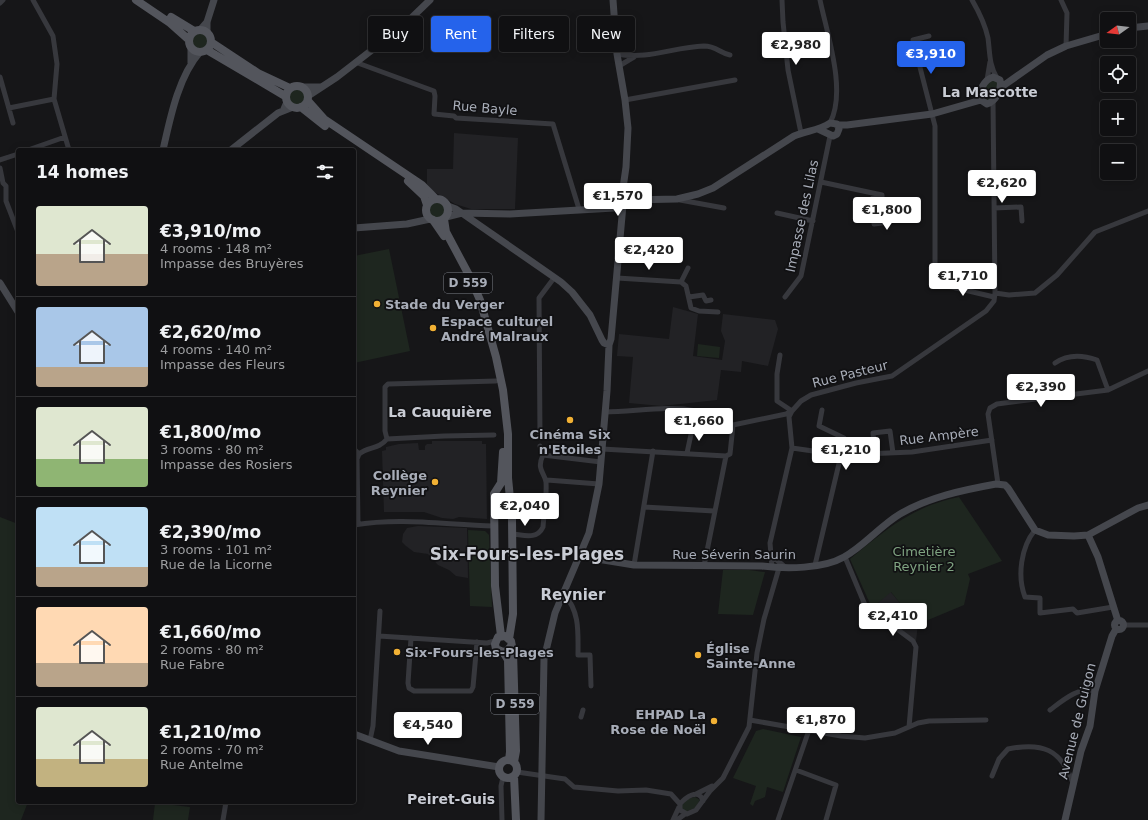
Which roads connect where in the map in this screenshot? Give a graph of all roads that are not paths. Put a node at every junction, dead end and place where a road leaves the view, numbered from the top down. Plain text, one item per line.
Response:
1 (3, 0) edge
2 (33, 0) edge
3 (136, 0) edge
4 (145, 0) edge
5 (214, 0) edge
6 (430, 0) edge
7 (613, 0) edge
8 (782, 0) edge
9 (820, 0) edge
10 (972, 0) edge
11 (1061, 0) edge
12 (0, 3) edge
13 (1148, 26) edge
14 (1136, 27) edge
15 (200, 31) junction
16 (929, 36) dead end
17 (1100, 36) edge
18 (188, 39) junction
19 (211, 42) junction
20 (1066, 46) junction
21 (191, 49) junction
22 (203, 51) junction
23 (617, 54) junction
24 (730, 55) dead end
25 (634, 57) junction
26 (990, 61) junction
27 (355, 62) junction
28 (190, 64) junction
29 (619, 66) junction
30 (0, 77) edge
31 (998, 79) junction
32 (735, 80) dead end
33 (987, 80) junction
34 (1011, 81) junction
35 (320, 86) junction
36 (303, 87) junction
37 (290, 88) junction
38 (1000, 88) junction
39 (54, 98) junction
40 (308, 98) junction
41 (985, 99) junction
42 (625, 100) junction
43 (288, 106) junction
44 (9, 108) junction
45 (932, 114) junction
46 (13, 123) dead end
47 (832, 128) junction
48 (801, 133) junction
49 (65, 137) junction
50 (34, 148) edge
51 (68, 148) edge
52 (163, 148) edge
53 (235, 148) edge
54 (16, 155) edge
55 (0, 160) edge
56 (0, 168) edge
57 (821, 182) junction
58 (873, 193) junction
59 (627, 195) junction
60 (436, 198) junction
61 (677, 199) junction
62 (448, 206) junction
63 (579, 208) junction
64 (724, 208) dead end
65 (994, 208) junction
66 (1148, 211) edge
67 (462, 213) junction
68 (777, 213) dead end
69 (429, 214) junction
70 (445, 218) junction
71 (813, 221) junction
72 (1022, 221) dead end
73 (16, 227) edge
74 (356, 228) edge
75 (688, 268) dead end
76 (554, 278) junction
77 (617, 278) junction
78 (681, 282) junction
79 (0, 283) edge
80 (995, 295) junction
81 (689, 297) junction
82 (785, 297) dead end
83 (711, 300) dead end
84 (16, 309) edge
85 (718, 312) dead end
86 (609, 345) junction
87 (780, 355) dead end
88 (1055, 362) dead end
89 (1148, 371) edge
90 (496, 381) junction
91 (1108, 390) junction
92 (822, 410) dead end
93 (792, 411) junction
94 (605, 412) junction
95 (733, 425) junction
96 (694, 427) junction
97 (494, 436) dead end
98 (540, 438) dead end
99 (387, 439) junction
100 (992, 440) junction
101 (540, 448) dead end
102 (792, 448) junction
103 (602, 449) junction
104 (356, 451) edge
105 (653, 451) junction
106 (687, 453) junction
107 (892, 453) junction
108 (360, 454) junction
109 (875, 454) junction
110 (543, 455) junction
111 (841, 455) junction
112 (726, 456) junction
113 (601, 462) junction
114 (546, 480) junction
115 (600, 484) junction
116 (998, 484) junction
117 (499, 486) junction
118 (509, 488) junction
119 (1148, 505) edge
120 (644, 507) junction
121 (714, 511) junction
122 (356, 525) edge
123 (494, 526) junction
124 (1035, 530) junction
125 (512, 534) junction
126 (1088, 535) junction
127 (580, 555) junction
128 (772, 556) junction
129 (845, 557) junction
130 (634, 565) junction
131 (815, 565) junction
132 (704, 566) junction
133 (779, 567) junction
134 (564, 594) junction
135 (1113, 607) junction
136 (380, 611) dead end
137 (1121, 623) junction
138 (1148, 625) edge
139 (379, 636) junction
140 (411, 638) junction
141 (477, 642) junction
142 (495, 642) junction
143 (510, 642) junction
144 (503, 652) junction
145 (591, 686) dead end
146 (1095, 691) junction
147 (583, 710) dead end
148 (1050, 710) dead end
149 (581, 717) dead end
150 (750, 720) junction
151 (986, 720) dead end
152 (909, 727) junction
153 (808, 730) junction
154 (356, 735) edge
155 (370, 740) junction
156 (511, 761) junction
157 (499, 767) junction
158 (796, 770) junction
159 (541, 775) junction
160 (511, 776) junction
161 (992, 776) dead end
162 (716, 784) junction
163 (1073, 784) junction
164 (696, 794) junction
165 (703, 801) junction
166 (226, 804) edge
167 (680, 806) junction
168 (684, 814) junction
169 (223, 820) edge
170 (502, 820) edge
171 (512, 820) edge
172 (516, 820) edge
173 (541, 820) edge
174 (673, 820) edge
175 (677, 820) edge
176 (778, 820) edge
177 (826, 820) edge
178 (1065, 820) edge

1 - 12 street
2 - 39 street
3 - 18 main road
4 - 15 main road
5 - 15 street
6 - 27 street
7 - 23 street
8 - 48 street
9 - 47 street
10 - 26 street
11 - 20 street
13 - 14 street
15 - 18 main road
15 - 19 main road
16 - 45 street
17 - 20 street
18 - 21 main road
19 - 22 main road
19 - 37 main road
20 - 34 street
21 - 22 main road
21 - 28 street
22 - 28 street
22 - 43 main road, D 559
23 - 25 street
23 - 29 street
24 - 25 street
25 - 29 street
26 - 31 street
26 - 33 street
27 - 35 street
27 - 63 street, Rue Bayle
28 - 52 street
29 - 42 street
30 - 44 street
31 - 33 street
31 - 34 street
31 - 38 street
32 - 42 street
33 - 41 street
34 - 38 street
35 - 36 street
35 - 40 street
36 - 37 main road
36 - 40 main road
37 - 43 main road
38 - 41 street
39 - 44 street
39 - 49 street
40 - 43 main road
40 - 60 main road
41 - 45 street
41 - 65 street
42 - 59 street
43 - 53 street
43 - 69 main road, D 559
44 - 46 street
45 - 47 street
45 - 80 street
47 - 48 street
47 - 57 street, Impasse des Lilas
48 - 61 street
49 - 50 street
49 - 51 street
54 - 55 street
56 - 73 street
57 - 58 street
57 - 71 street, Impasse des Lilas
58 - 58 street
59 - 61 street
59 - 63 street
59 - 77 street
60 - 62 main road
60 - 69 main road
61 - 64 street
62 - 67 street
62 - 70 main road
63 - 67 street
65 - 72 street
65 - 80 street
66 - 80 street
67 - 70 street
67 - 76 street
68 - 71 street
69 - 70 main road
69 - 74 street
69 - 90 main road, D 559
70 - 118 main road, D 559
71 - 82 street, Impasse des Lilas
75 - 78 street
76 - 86 street
76 - 98 street
77 - 78 street
77 - 86 street
78 - 81 street
79 - 84 street
80 - 93 street, Rue Pasteur
81 - 83 street
81 - 85 street
86 - 94 street
87 - 93 street
88 - 91 street
89 - 91 street
90 - 99 street
90 - 117 main road, D 559
91 - 100 street
92 - 111 street
93 - 95 street, Rue Pasteur
93 - 102 street
94 - 96 street
94 - 103 street
95 - 96 street, Rue Pasteur
95 - 112 street
96 - 106 street
97 - 99 street
99 - 108 street
100 - 107 street, Rue Ampère
100 - 116 street
101 - 110 street
102 - 111 street, Rue Ampère
102 - 128 street
103 - 105 street
103 - 113 street
104 - 108 street
105 - 106 street
105 - 120 street
106 - 112 street
107 - 109 street, Rue Ampère
107 - 109 street
108 - 122 street
109 - 111 street, Rue Ampère
110 - 113 street
110 - 114 street
111 - 131 street
112 - 121 street
113 - 115 street
114 - 115 street
114 - 125 street
115 - 127 street
116 - 124 street
116 - 129 street, Rue Séverin Saurin
117 - 118 main road
117 - 123 main road, D 559
118 - 125 main road, D 559
119 - 126 street
120 - 121 street
120 - 130 street
121 - 132 street
122 - 123 street
123 - 142 main road, D 559
124 - 126 street
124 - 135 street
125 - 143 main road, D 559
126 - 135 street
127 - 130 street, Rue Séverin Saurin
127 - 134 street
128 - 133 street
128 - 133 street
129 - 131 street, Rue Séverin Saurin
129 - 152 street
130 - 132 street, Rue Séverin Saurin
131 - 133 street, Rue Séverin Saurin
132 - 133 street, Rue Séverin Saurin
133 - 150 street
134 - 145 street
134 - 159 street
135 - 137 street
136 - 139 street
137 - 138 street
137 - 146 street, Avenue de Guigon
139 - 140 street
139 - 155 street
140 - 141 street
140 - 141 street
141 - 142 street
142 - 143 main road
142 - 144 main road
143 - 144 main road
143 - 156 main road, D 559
144 - 156 main road, D 559
146 - 148 street
146 - 163 street, Avenue de Guigon
147 - 149 street
150 - 153 street
150 - 162 street
151 - 152 street
152 - 153 street
153 - 158 street
154 - 155 street
155 - 157 street
156 - 157 main road
156 - 160 main road
157 - 160 main road
158 - 176 street
158 - 177 street
159 - 160 street
159 - 167 street
159 - 173 street
160 - 170 street
160 - 171 main road
160 - 172 main road
161 - 163 street
162 - 164 street
162 - 165 street
163 - 178 street, Avenue de Guigon
164 - 165 street
164 - 167 street
165 - 168 street
166 - 169 street
167 - 168 street
167 - 174 street
168 - 175 street

